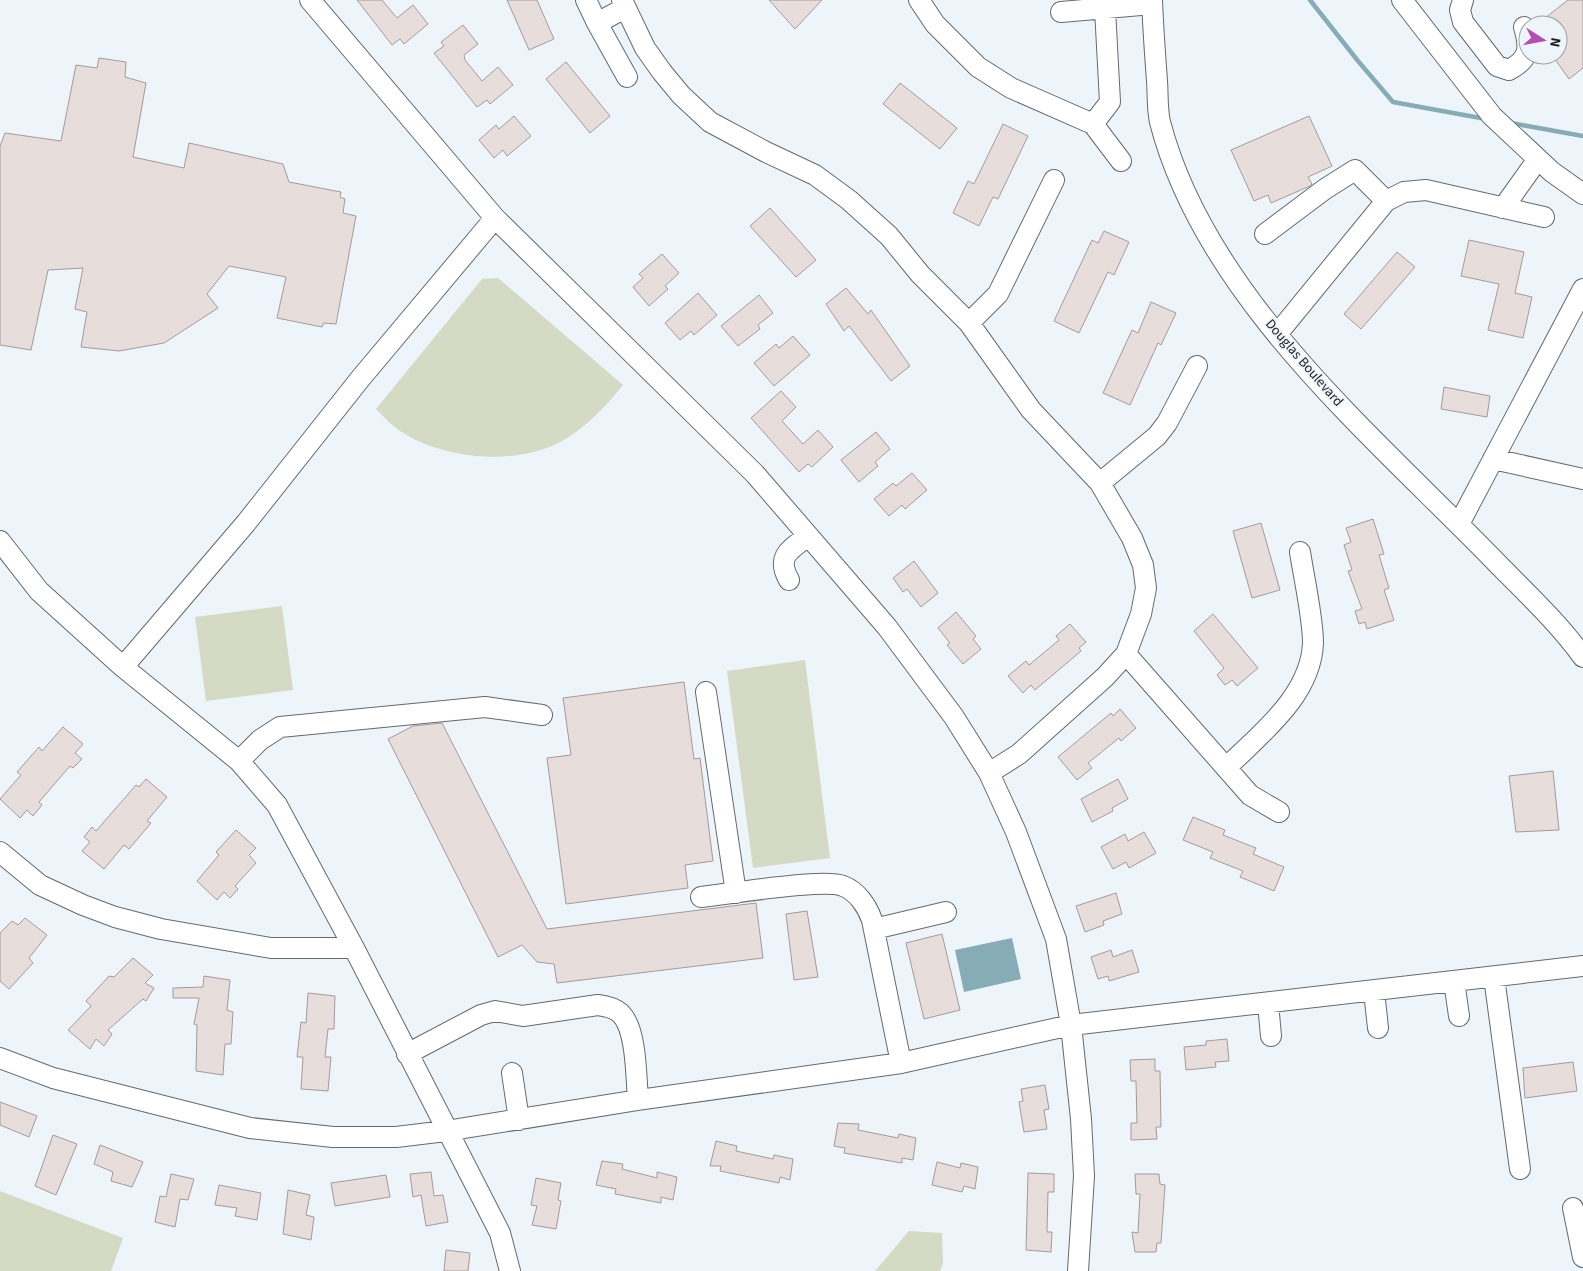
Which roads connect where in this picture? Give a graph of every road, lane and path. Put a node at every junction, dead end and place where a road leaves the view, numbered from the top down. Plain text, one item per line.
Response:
1 (310, 0) edge
2 (586, 0) edge
3 (919, 0) edge
4 (1402, 0) edge
5 (1463, 0) edge
6 (1152, 2) edge
7 (623, 4) edge
8 (1084, 5) edge
9 (1105, 9) junction
10 (1062, 12) dead end
11 (597, 23) junction
12 (1518, 65) edge
13 (628, 77) dead end
14 (1093, 124) junction
15 (1538, 159) junction
16 (1121, 161) dead end
17 (1054, 180) dead end
18 (1583, 194) edge
19 (1386, 201) junction
20 (1503, 208) junction
21 (1544, 217) dead end
22 (495, 218) junction
23 (1265, 234) dead end
24 (1583, 290) edge
25 (969, 324) junction
26 (1278, 333) junction
27 (1197, 366) dead end
28 (1493, 459) junction
29 (1583, 479) edge
30 (1100, 483) junction
31 (1459, 524) junction
32 (807, 537) junction
33 (0, 541) edge
34 (1300, 552) dead end
35 (789, 580) dead end
36 (1126, 654) junction
37 (1583, 657) edge
38 (123, 666) junction
39 (706, 692) dead end
40 (542, 714) dead end
41 (238, 761) junction
42 (1226, 768) junction
43 (989, 773) junction
44 (1279, 812) dead end
45 (0, 852) edge
46 (736, 893) junction
47 (701, 897) dead end
48 (946, 912) dead end
49 (874, 929) junction
50 (354, 948) junction
51 (1583, 966) edge
52 (1494, 977) junction
53 (1454, 982) junction
54 (1374, 991) junction
55 (1268, 1003) junction
56 (1459, 1016) dead end
57 (1071, 1025) junction
58 (1378, 1028) dead end
59 (1271, 1036) dead end
60 (407, 1054) junction
61 (0, 1058) edge
62 (901, 1063) junction
63 (512, 1073) dead end
64 (638, 1100) junction
65 (519, 1120) junction
66 (446, 1131) junction
67 (1520, 1169) dead end
68 (1573, 1208) dead end
69 (1583, 1257) edge
70 (510, 1271) edge
71 (1078, 1271) edge

1 - 22 street
2 - 11 street
3 - 14 street
4 - 15 street
5 - 12 street
6 - 9 street
6 - 26 street, Douglas Boulevard
7 - 11 street
7 - 25 street
8 - 9 street
8 - 10 street
9 - 14 street
11 - 13 street
14 - 16 street
15 - 18 street
15 - 20 street
17 - 25 street
19 - 20 street
19 - 23 street
19 - 26 street
20 - 21 street
22 - 32 street
22 - 38 street
24 - 28 street
25 - 30 street
26 - 31 street, Douglas Boulevard
27 - 30 street
28 - 29 street
28 - 31 street
30 - 36 street
31 - 37 street, Douglas Boulevard
32 - 35 street
32 - 43 street
33 - 38 street
34 - 42 street
36 - 42 street
36 - 43 street
38 - 41 street
39 - 46 street
40 - 41 street
41 - 50 street
42 - 44 street
43 - 57 street
45 - 50 street
46 - 47 street
46 - 49 street
48 - 49 street
49 - 62 street
50 - 60 street
51 - 52 street
52 - 53 street
52 - 67 street
53 - 54 street
53 - 56 street
54 - 55 street
54 - 58 street
55 - 57 street
55 - 59 street
57 - 62 street
57 - 71 street
60 - 64 street
60 - 66 street
61 - 66 street
62 - 64 street
63 - 65 street
64 - 65 street
65 - 66 street
66 - 70 street
68 - 69 street

